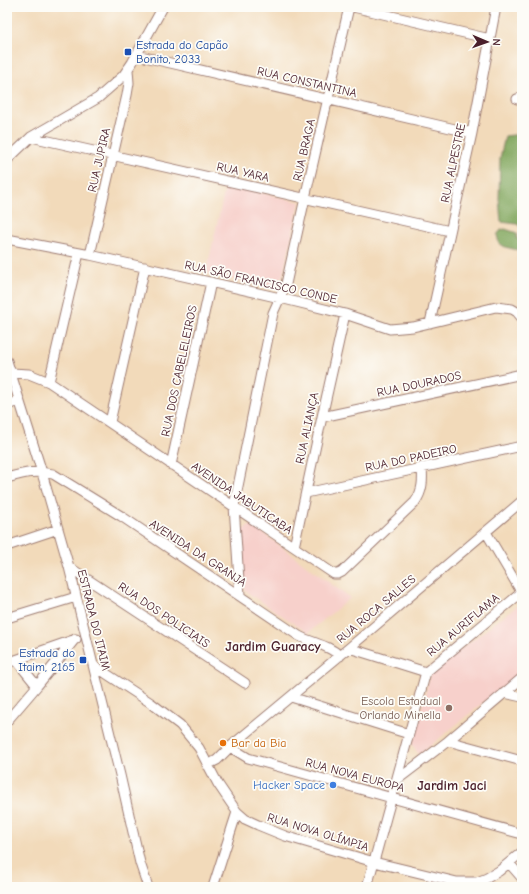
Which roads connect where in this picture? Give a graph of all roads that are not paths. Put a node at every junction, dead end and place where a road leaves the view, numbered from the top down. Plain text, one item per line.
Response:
1 (163, 7) edge
2 (349, 7) edge
3 (353, 7) edge
4 (496, 7) edge
5 (490, 39) junction
6 (136, 55) junction
7 (128, 70) junction
8 (328, 100) junction
9 (472, 133) junction
10 (31, 137) junction
11 (112, 155) junction
12 (7, 160) edge
13 (305, 198) junction
14 (450, 231) junction
15 (7, 239) edge
16 (79, 253) junction
17 (90, 255) junction
18 (145, 267) junction
19 (211, 282) junction
20 (280, 298) junction
21 (345, 314) junction
22 (522, 318) edge
23 (430, 323) junction
24 (7, 360) edge
25 (11, 373) junction
26 (522, 374) edge
27 (49, 382) junction
28 (19, 401) junction
29 (7, 405) edge
30 (322, 417) junction
31 (110, 422) junction
32 (522, 446) edge
33 (171, 465) junction
34 (422, 467) junction
35 (42, 471) junction
36 (7, 478) edge
37 (306, 493) junction
38 (522, 501) edge
39 (234, 506) junction
40 (58, 529) junction
41 (486, 532) junction
42 (7, 546) edge
43 (294, 547) junction
44 (69, 567) junction
45 (522, 592) edge
46 (240, 595) junction
47 (76, 597) junction
48 (7, 618) edge
49 (85, 636) junction
50 (75, 640) junction
51 (349, 648) junction
52 (340, 656) junction
53 (11, 661) edge
54 (93, 665) junction
55 (426, 672) junction
56 (522, 678) edge
57 (245, 683) dead end
58 (37, 686) junction
59 (504, 693) junction
60 (291, 697) junction
61 (522, 697) edge
62 (7, 721) edge
63 (409, 734) junction
64 (448, 741) junction
65 (230, 747) junction
66 (522, 761) edge
67 (208, 765) junction
68 (397, 780) junction
69 (392, 797) junction
70 (237, 812) junction
71 (522, 834) edge
72 (522, 852) edge
73 (374, 862) junction
74 (509, 863) junction
75 (522, 878) edge
76 (445, 883) edge
77 (217, 886) edge
78 (148, 887) edge
79 (367, 887) edge

1 - 6 street
2 - 8 street, RUA BRAGA
3 - 5 street
4 - 5 street, RUA ALPESTRE
5 - 9 street, RUA ALPESTRE
6 - 7 street
6 - 8 street, RUA CONSTANTINA
7 - 10 street
7 - 11 street, RUA JUPIRA
8 - 9 street, RUA CONSTANTINA
8 - 13 street, RUA BRAGA
9 - 14 street, RUA ALPESTRE
10 - 11 street, RUA YARA
10 - 12 street
11 - 13 street, RUA YARA
11 - 17 street, RUA JUPIRA
13 - 14 street, RUA YARA
13 - 20 street, RUA BRAGA
14 - 23 street, RUA ALPESTRE
15 - 16 street, RUA SÃO FRANCISCO CONDE
16 - 17 street, RUA SÃO FRANCISCO CONDE
16 - 27 street
17 - 18 street, RUA SÃO FRANCISCO CONDE
18 - 19 street, RUA SÃO FRANCISCO CONDE
18 - 31 street
19 - 20 street, RUA SÃO FRANCISCO CONDE
19 - 33 street, RUA DOS CABELELEIROS
20 - 21 street, RUA SÃO FRANCISCO CONDE
20 - 39 street
21 - 23 street, RUA SÃO FRANCISCO CONDE
21 - 30 street, RUA ALIANÇA
22 - 23 street, RUA SÃO FRANCISCO CONDE
24 - 25 street, ESTRADA DO ITAIM
25 - 27 street, AVENIDA JABUTICABA
25 - 28 street, ESTRADA DO ITAIM
26 - 30 street, RUA DOURADOS
27 - 31 street, AVENIDA JABUTICABA
28 - 29 street
28 - 35 street, ESTRADA DO ITAIM
30 - 37 street, RUA ALIANÇA
31 - 33 street, AVENIDA JABUTICABA
32 - 34 street, RUA DO PADEIRO
33 - 39 street, AVENIDA JABUTICABA
34 - 37 street, RUA DO PADEIRO
34 - 43 street, AVENIDA JABUTICABA
35 - 36 street
35 - 40 street, ESTRADA DO ITAIM
35 - 46 street, AVENIDA DA GRANJA
37 - 43 street, RUA ALIANÇA
38 - 41 street, RUA ROCA SALLES
39 - 43 street, AVENIDA JABUTICABA
39 - 46 street
40 - 42 street
40 - 44 street, ESTRADA DO ITAIM
41 - 45 street
41 - 51 street, RUA ROCA SALLES
44 - 47 street, ESTRADA DO ITAIM
44 - 57 street, RUA DOS POLICIAIS
45 - 55 street, RUA AURIFLAMA
46 - 52 street, AVENIDA DA GRANJA
47 - 48 street
47 - 49 street, ESTRADA DO ITAIM
49 - 50 street
49 - 54 street, ESTRADA DO ITAIM
50 - 53 street
50 - 58 street
51 - 52 street, RUA ROCA SALLES
51 - 55 street, RUA AURIFLAMA
52 - 60 street, RUA ROCA SALLES
53 - 58 street
54 - 67 street, RUA NOVA OLÍMPIA
54 - 78 street, ESTRADA DO ITAIM
55 - 63 street
56 - 59 street
58 - 62 street
59 - 61 street
59 - 64 street
60 - 63 street
60 - 65 street, RUA ROCA SALLES
63 - 68 street
64 - 66 street
64 - 68 street
65 - 67 street, RUA ROCA SALLES
65 - 69 street, RUA NOVA EUROPA
67 - 70 street, RUA NOVA OLÍMPIA
68 - 69 street
69 - 71 street, RUA NOVA EUROPA
69 - 73 street
70 - 73 street, RUA NOVA OLÍMPIA
70 - 77 street
72 - 74 street, RUA NOVA OLÍMPIA
73 - 76 street, RUA NOVA OLÍMPIA
73 - 79 street
74 - 75 street
74 - 76 street, RUA NOVA OLÍMPIA

